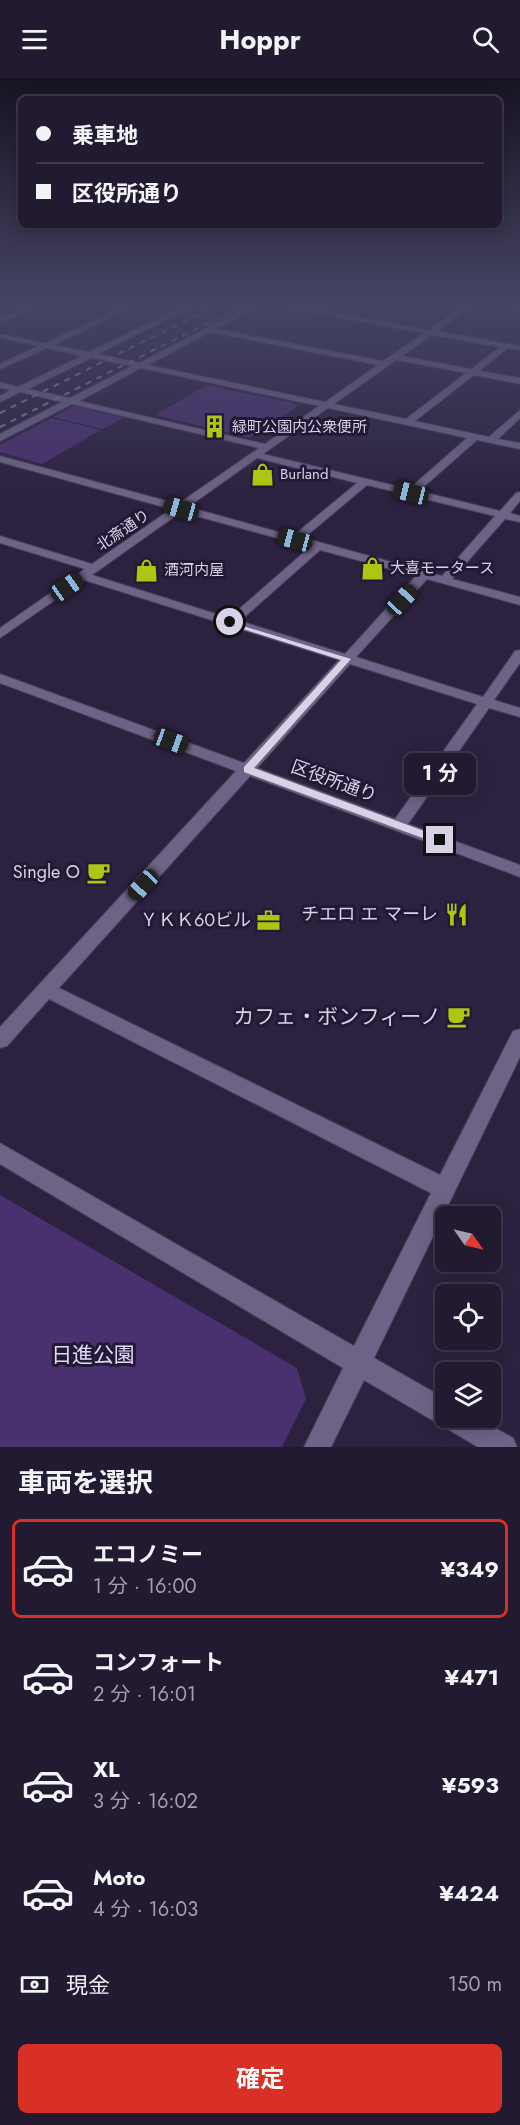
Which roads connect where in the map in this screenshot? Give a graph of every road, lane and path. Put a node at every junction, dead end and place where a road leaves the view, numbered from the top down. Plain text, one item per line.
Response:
1 (62, 369) edge
2 (134, 369) edge
3 (154, 369) edge
4 (378, 369) edge
5 (457, 369) edge
6 (477, 369) edge
7 (473, 372) junction
8 (520, 381) edge
9 (0, 385) edge
10 (19, 390) junction
11 (0, 399) edge
12 (70, 401) junction
13 (326, 405) junction
14 (520, 413) edge
15 (408, 422) junction
16 (475, 436) junction
17 (0, 438) edge
18 (491, 440) junction
19 (520, 446) edge
20 (267, 447) junction
21 (256, 455) junction
22 (0, 459) edge
23 (364, 482) junction
24 (411, 493) junction
25 (520, 495) edge
26 (181, 509) junction
27 (502, 515) junction
28 (520, 519) edge
29 (0, 539) edge
30 (295, 540) junction
31 (318, 546) junction
32 (89, 572) junction
33 (424, 575) junction
34 (444, 581) junction
35 (520, 601) edge
36 (230, 622) junction
37 (0, 634) edge
38 (520, 654) edge
39 (347, 659) junction
40 (0, 678) edge
41 (485, 702) junction
42 (520, 713) edge
43 (248, 770) junction
44 (399, 825) junction
45 (520, 871) edge
46 (47, 990) junction
47 (520, 1037) edge
48 (0, 1040) edge
49 (0, 1153) edge
50 (445, 1188) junction
51 (359, 1363) junction
52 (435, 1408) edge
53 (470, 1428) edge
54 (317, 1447) edge
55 (504, 1447) edge

1 - 10 street
2 - 12 street
3 - 13 street
4 - 13 street, 北斎通り
5 - 7 street
6 - 7 street
7 - 8 street
7 - 15 street
9 - 10 street
10 - 11 street
10 - 12 street
12 - 17 street
12 - 20 street
13 - 15 street
13 - 20 street, 北斎通り
14 - 18 street
15 - 16 street
16 - 18 street
16 - 24 street
18 - 19 street
20 - 21 street, 北斎通り
21 - 23 street
21 - 26 street, 北斎通り
22 - 26 street
23 - 24 street
23 - 30 street
24 - 27 street
25 - 27 street
26 - 30 street
26 - 32 street, 北斎通り
27 - 28 street
27 - 34 street
29 - 32 street
30 - 31 street
31 - 33 street
31 - 36 street
32 - 36 street
32 - 37 street, 北斎通り
33 - 34 street
33 - 39 street
34 - 35 street
36 - 39 street
38 - 41 street
39 - 41 street
39 - 43 street
40 - 43 street, 区役所通り
41 - 42 street
41 - 44 street
43 - 44 street, 区役所通り
43 - 46 street
44 - 45 street, 区役所通り
46 - 48 street
46 - 50 street
47 - 50 street
49 - 51 street
50 - 51 street
51 - 52 street
51 - 54 street
53 - 55 street

